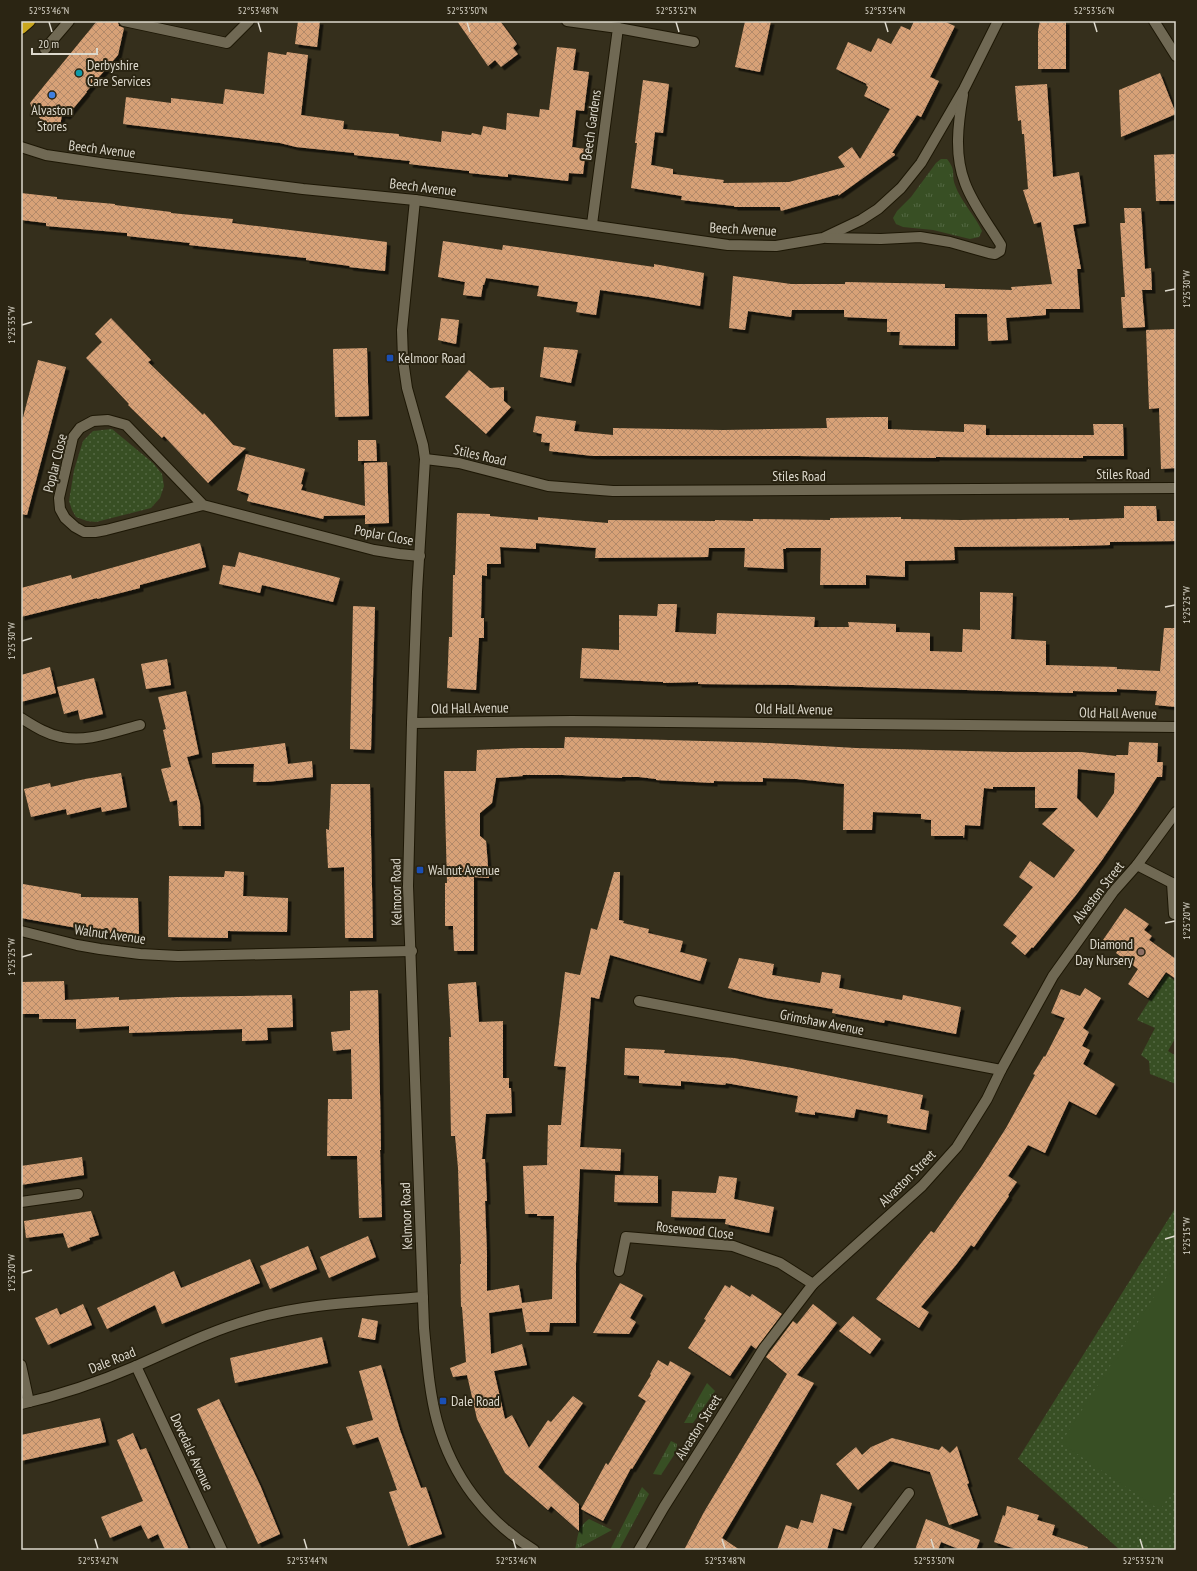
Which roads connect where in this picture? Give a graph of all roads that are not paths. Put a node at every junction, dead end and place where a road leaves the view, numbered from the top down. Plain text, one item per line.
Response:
1 (29, 21) edge
2 (69, 21) edge
3 (124, 21) edge
4 (249, 21) edge
5 (567, 21) edge
6 (998, 21) edge
7 (1154, 21) edge
8 (21, 28) edge
9 (618, 28) junction
10 (694, 42) dead end
11 (45, 49) dead end
12 (1176, 56) edge
13 (964, 89) junction
14 (21, 147) edge
15 (415, 200) junction
16 (592, 224) junction
17 (823, 238) junction
18 (425, 459) junction
19 (1176, 488) edge
20 (203, 505) junction
21 (420, 556) junction
22 (21, 718) edge
23 (412, 723) junction
24 (140, 725) dead end
25 (1176, 727) edge
26 (1176, 812) edge
27 (1137, 865) junction
28 (1174, 884) edge
29 (1174, 914) dead end
30 (21, 931) edge
31 (412, 951) junction
32 (639, 1001) dead end
33 (1001, 1070) junction
34 (78, 1194) dead end
35 (21, 1202) edge
36 (619, 1271) dead end
37 (813, 1284) junction
38 (423, 1296) junction
39 (21, 1365) edge
40 (136, 1366) junction
41 (25, 1403) edge
42 (908, 1492) dead end
43 (222, 1550) edge
44 (534, 1550) edge
45 (639, 1550) edge
46 (866, 1550) edge

1 - 8 highway
2 - 11 street
3 - 4 street
5 - 9 street
6 - 13 street, Beech Avenue
7 - 12 street
9 - 10 street
9 - 16 street, Beech Gardens
13 - 17 street, Beech Avenue
13 - 17 street, Beech Avenue
14 - 15 street, Beech Avenue
15 - 16 street, Beech Avenue
15 - 18 street, Kelmoor Road
16 - 17 street, Beech Avenue
18 - 19 street, Stiles Road
18 - 21 street, Kelmoor Road
20 - 20 street, Poplar Close
20 - 21 street, Poplar Close
21 - 23 street, Kelmoor Road
22 - 24 street
23 - 25 street, Old Hall Avenue
23 - 31 street, Kelmoor Road
26 - 27 street, Alvaston Street
27 - 28 street
27 - 33 street, Alvaston Street
28 - 29 street
30 - 31 street, Walnut Avenue
31 - 38 street, Kelmoor Road
32 - 33 street, Grimshaw Avenue
33 - 37 street, Alvaston Street
34 - 35 street
36 - 37 street, Rosewood Close
37 - 45 street, Alvaston Street
38 - 40 street, Dale Road
38 - 44 street, Kelmoor Road
39 - 41 street
40 - 41 street, Dale Road
40 - 43 street, Dovedale Avenue
42 - 46 street

